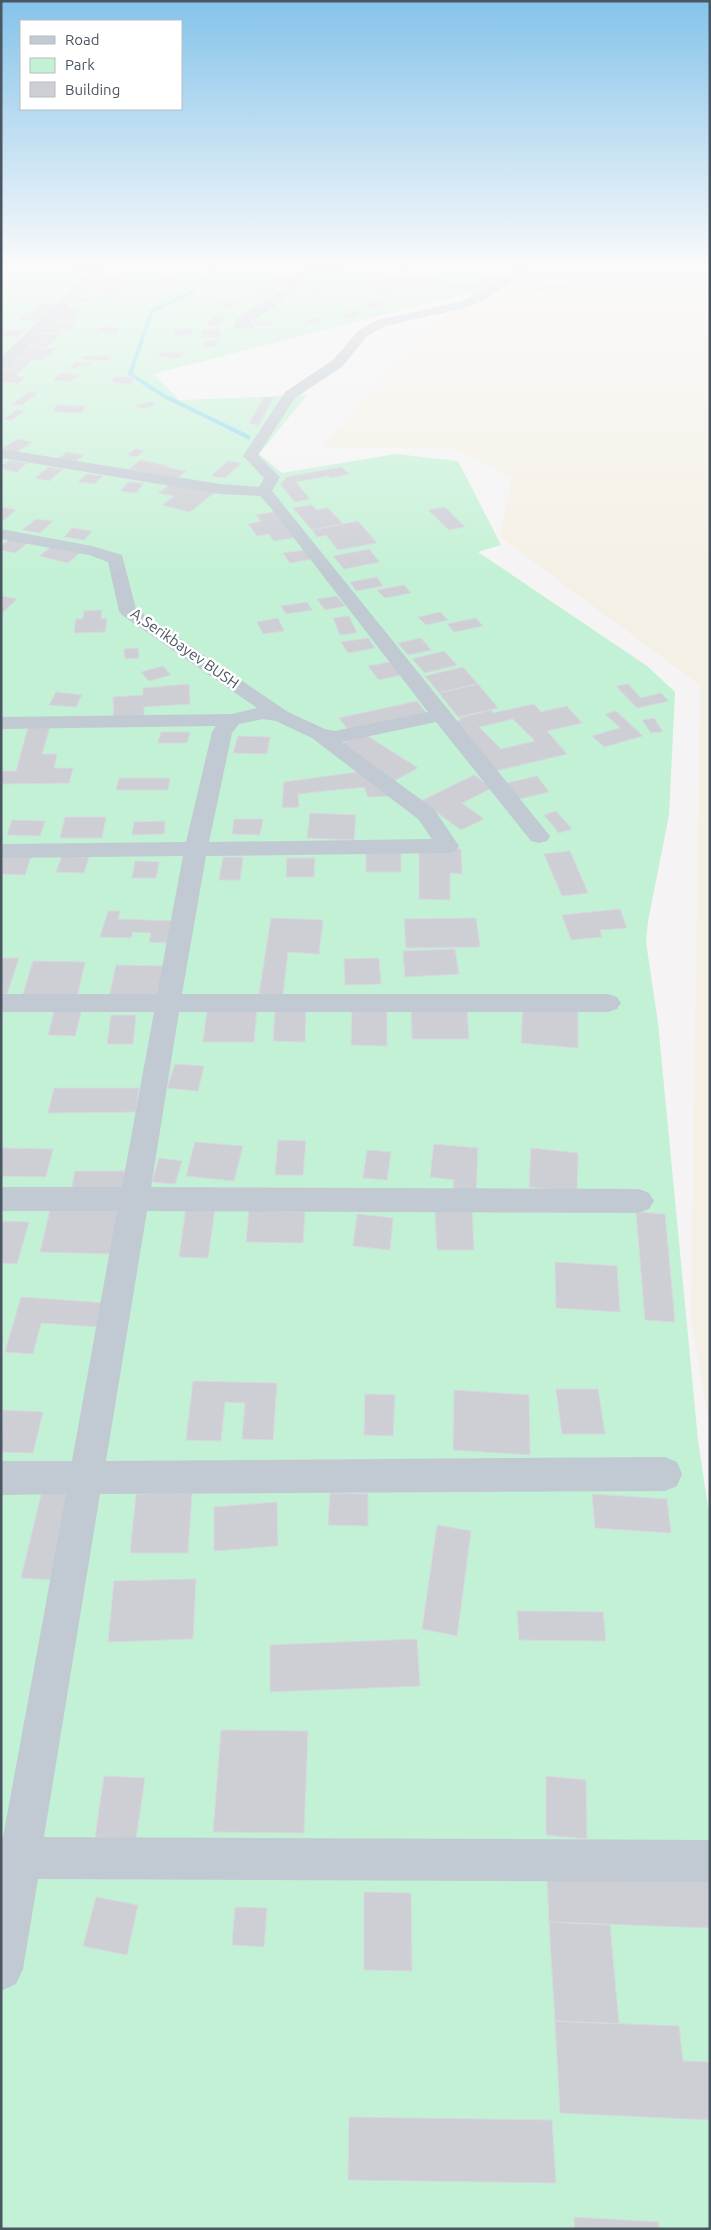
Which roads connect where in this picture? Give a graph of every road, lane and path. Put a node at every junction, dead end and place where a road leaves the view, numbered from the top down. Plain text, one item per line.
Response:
1 (329, 369) edge
2 (1, 453) edge
3 (264, 492) junction
4 (1, 534) edge
5 (281, 716) junction
6 (441, 716) junction
7 (232, 720) junction
8 (1, 723) edge
9 (319, 734) junction
10 (539, 836) dead end
11 (196, 849) junction
12 (1, 851) edge
13 (1, 1003) edge
14 (168, 1003) junction
15 (608, 1003) dead end
16 (134, 1198) junction
17 (1, 1199) edge
18 (639, 1201) dead end
19 (665, 1474) dead end
20 (1, 1478) edge
21 (86, 1479) junction
22 (11, 1857) edge
23 (710, 1861) edge
24 (1, 1969) edge

1 - 3 street
2 - 3 street
3 - 6 street
4 - 5 street, A,Serikbayev BUSH
5 - 7 street
5 - 9 street
6 - 9 street
6 - 10 street
7 - 8 street
7 - 11 street
9 - 11 street
11 - 12 street
11 - 14 street
13 - 14 street
14 - 15 street
14 - 16 street
16 - 17 street
16 - 18 street
16 - 21 street
19 - 21 street
20 - 21 street
21 - 22 street
22 - 23 street
22 - 24 street

